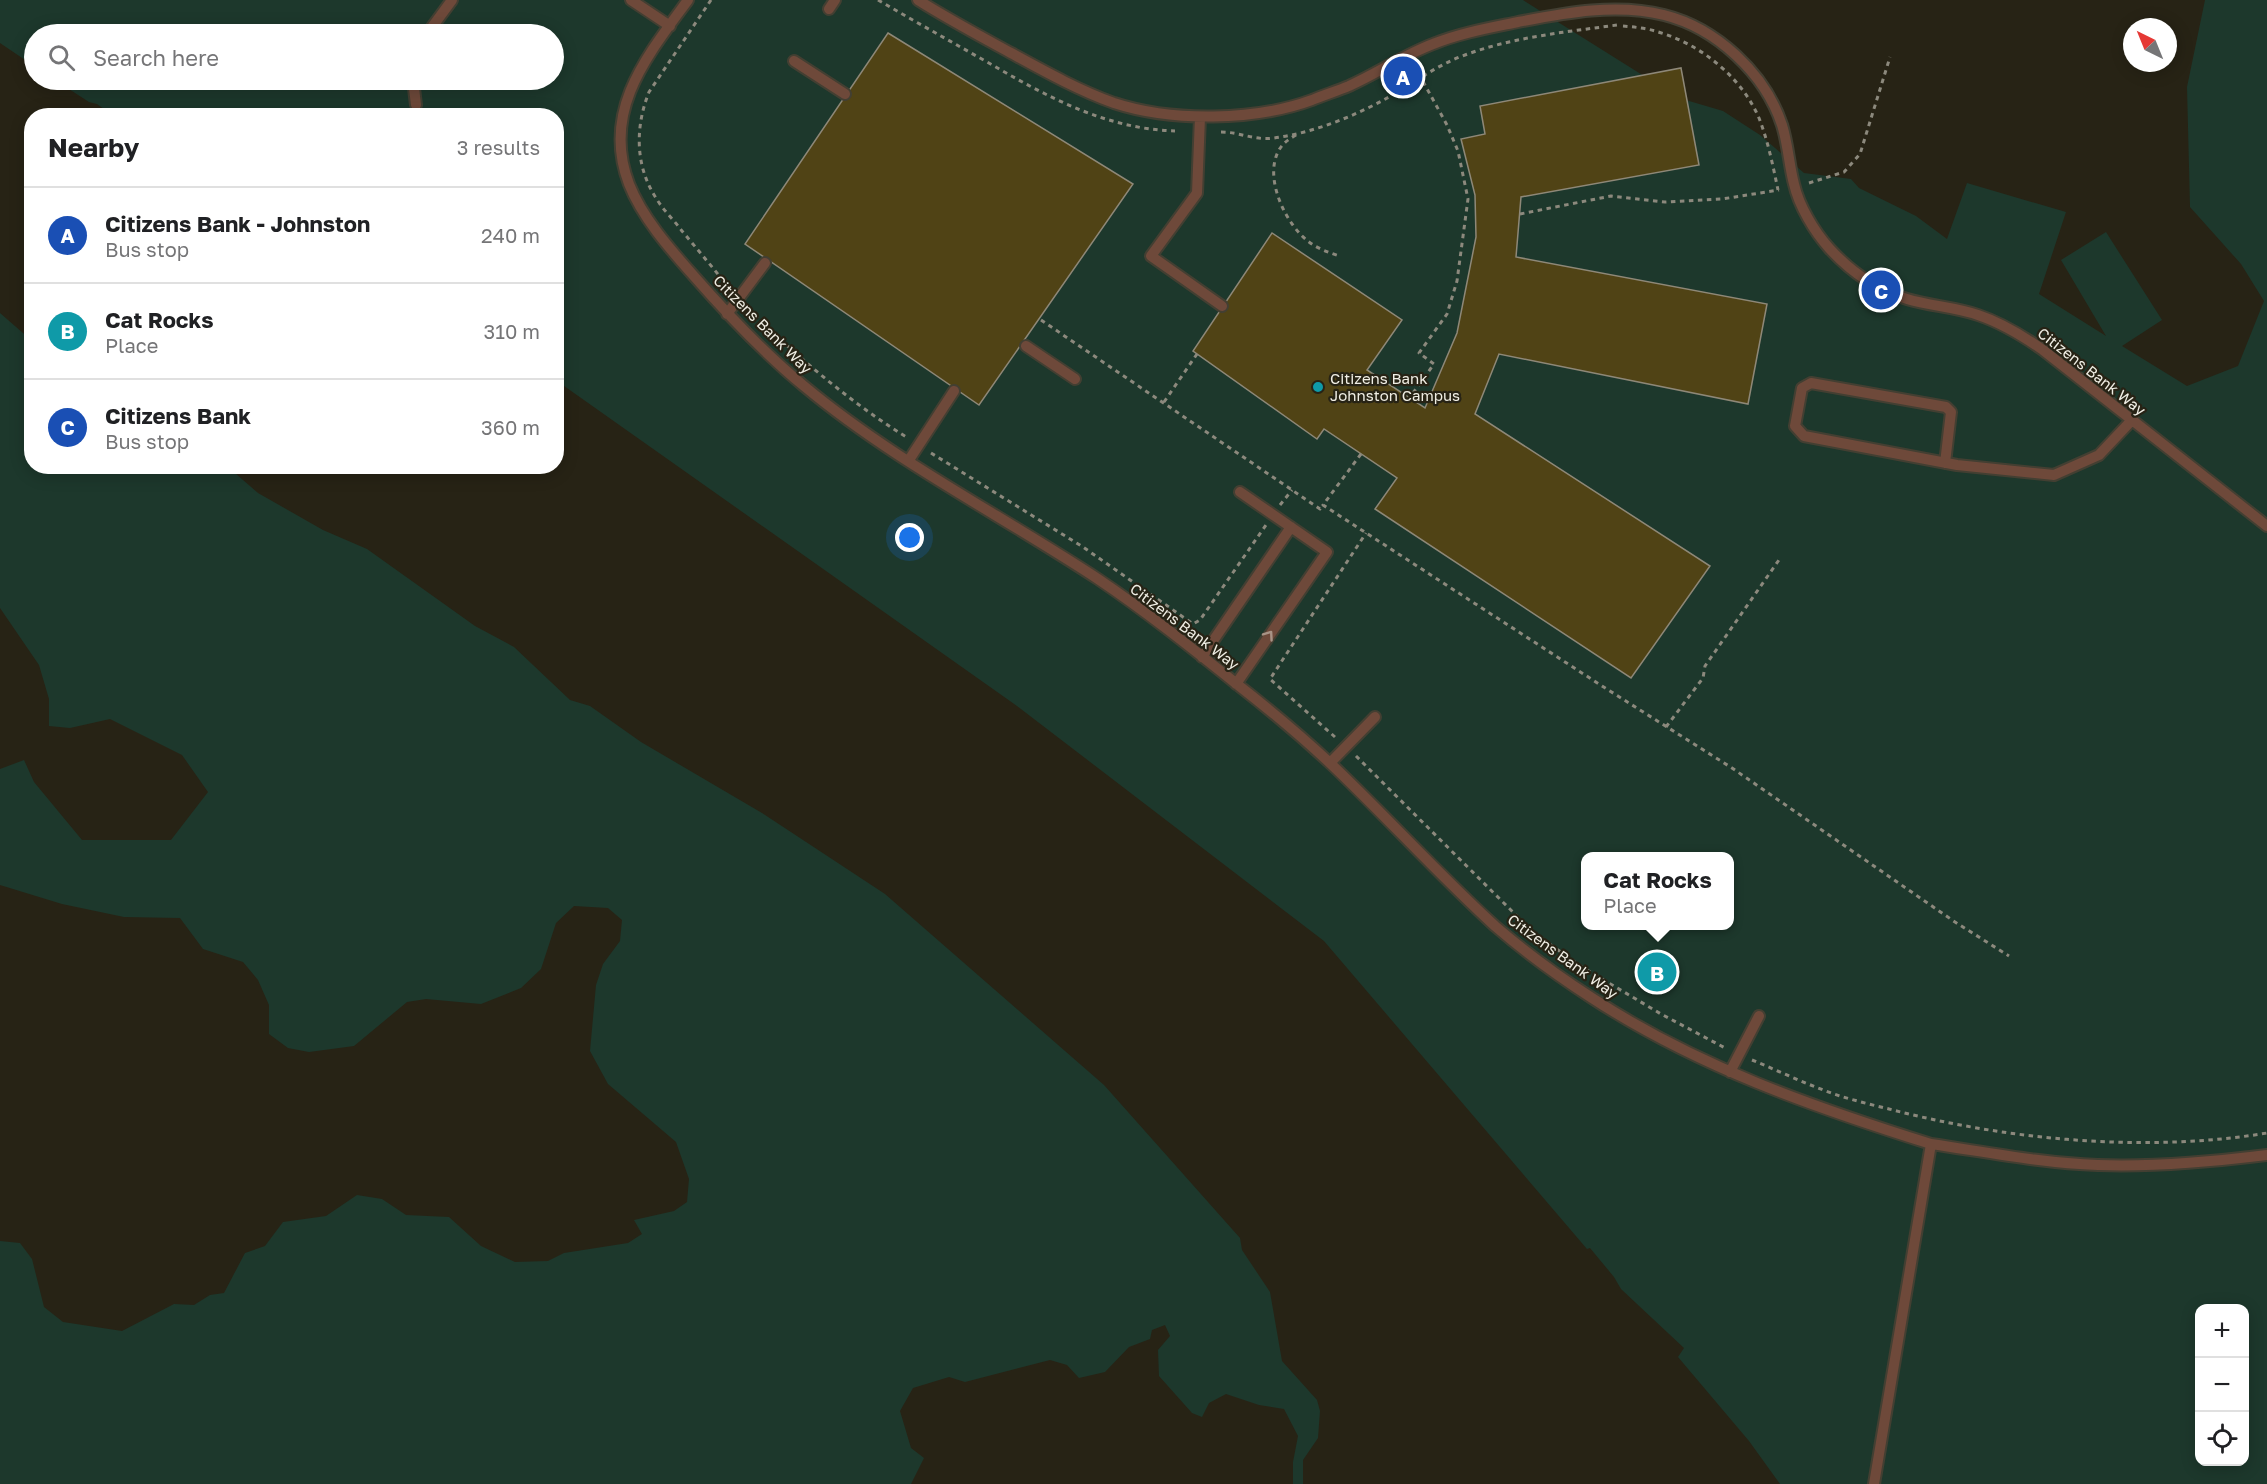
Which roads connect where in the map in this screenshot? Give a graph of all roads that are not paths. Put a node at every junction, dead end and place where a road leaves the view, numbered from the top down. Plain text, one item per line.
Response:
1 (452, 0) edge
2 (631, 0) edge
3 (688, 0) edge
4 (918, 0) edge
5 (434, 24) edge
6 (670, 26) junction
7 (794, 61) dead end
8 (414, 90) edge
9 (845, 94) dead end
10 (416, 105) dead end
11 (1200, 117) junction
12 (765, 264) dead end
13 (1222, 306) dead end
14 (728, 314) junction
15 (1026, 346) dead end
16 (1075, 379) dead end
17 (954, 391) dead end
18 (2132, 420) junction
19 (909, 460) junction
20 (1945, 463) junction
21 (1240, 492) dead end
22 (2267, 526) edge
23 (1291, 527) junction
24 (1202, 657) junction
25 (1236, 684) junction
26 (1375, 717) dead end
27 (1330, 763) junction
28 (1759, 1016) dead end
29 (1730, 1072) junction
30 (1931, 1144) junction
31 (2267, 1155) edge
32 (1874, 1484) edge

1 - 5 lane
2 - 6 lane
3 - 6 lane, Citizens Bank Way
4 - 11 lane, Citizens Bank Way
6 - 14 lane, Citizens Bank Way
7 - 9 lane
8 - 10 lane
11 - 13 lane
11 - 18 lane, Citizens Bank Way
12 - 14 lane
14 - 19 lane, Citizens Bank Way
15 - 16 lane
17 - 19 lane
18 - 20 lane
18 - 22 lane, Citizens Bank Way
19 - 24 lane, Citizens Bank Way
20 - 20 lane
21 - 23 lane
23 - 24 lane
25 -> 23 lane
24 - 25 lane, Citizens Bank Way
25 - 27 lane, Citizens Bank Way
26 - 27 lane
27 - 29 lane, Citizens Bank Way
28 - 29 lane
29 - 30 lane, Citizens Bank Way
30 - 31 lane, Citizens Bank Way
30 - 32 lane

